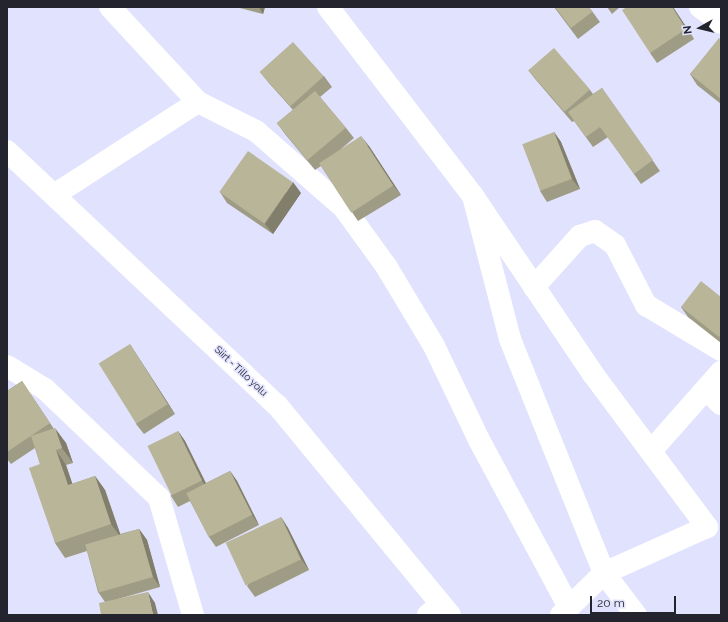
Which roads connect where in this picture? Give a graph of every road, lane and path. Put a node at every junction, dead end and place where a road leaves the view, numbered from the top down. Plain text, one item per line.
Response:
1 (110, 7) edge
2 (328, 7) edge
3 (700, 7) edge
4 (721, 23) edge
5 (198, 102) junction
6 (7, 151) edge
7 (54, 195) junction
8 (473, 196) junction
9 (534, 287) junction
10 (721, 350) edge
11 (7, 366) edge
12 (721, 372) edge
13 (706, 390) junction
14 (721, 404) edge
15 (651, 451) junction
16 (604, 573) junction
17 (440, 611) edge
18 (565, 611) edge
19 (193, 615) edge
20 (636, 615) edge

1 - 5 street
2 - 8 street
3 - 4 street
5 - 7 street
5 - 18 street
6 - 7 street, Siirt - Tillo yolu
7 - 17 street, Siirt - Tillo yolu
8 - 9 street
8 - 16 street
9 - 10 street
9 - 15 street
11 - 19 street
12 - 13 street
13 - 14 street
13 - 15 street
15 - 16 street
16 - 18 street
16 - 20 street

